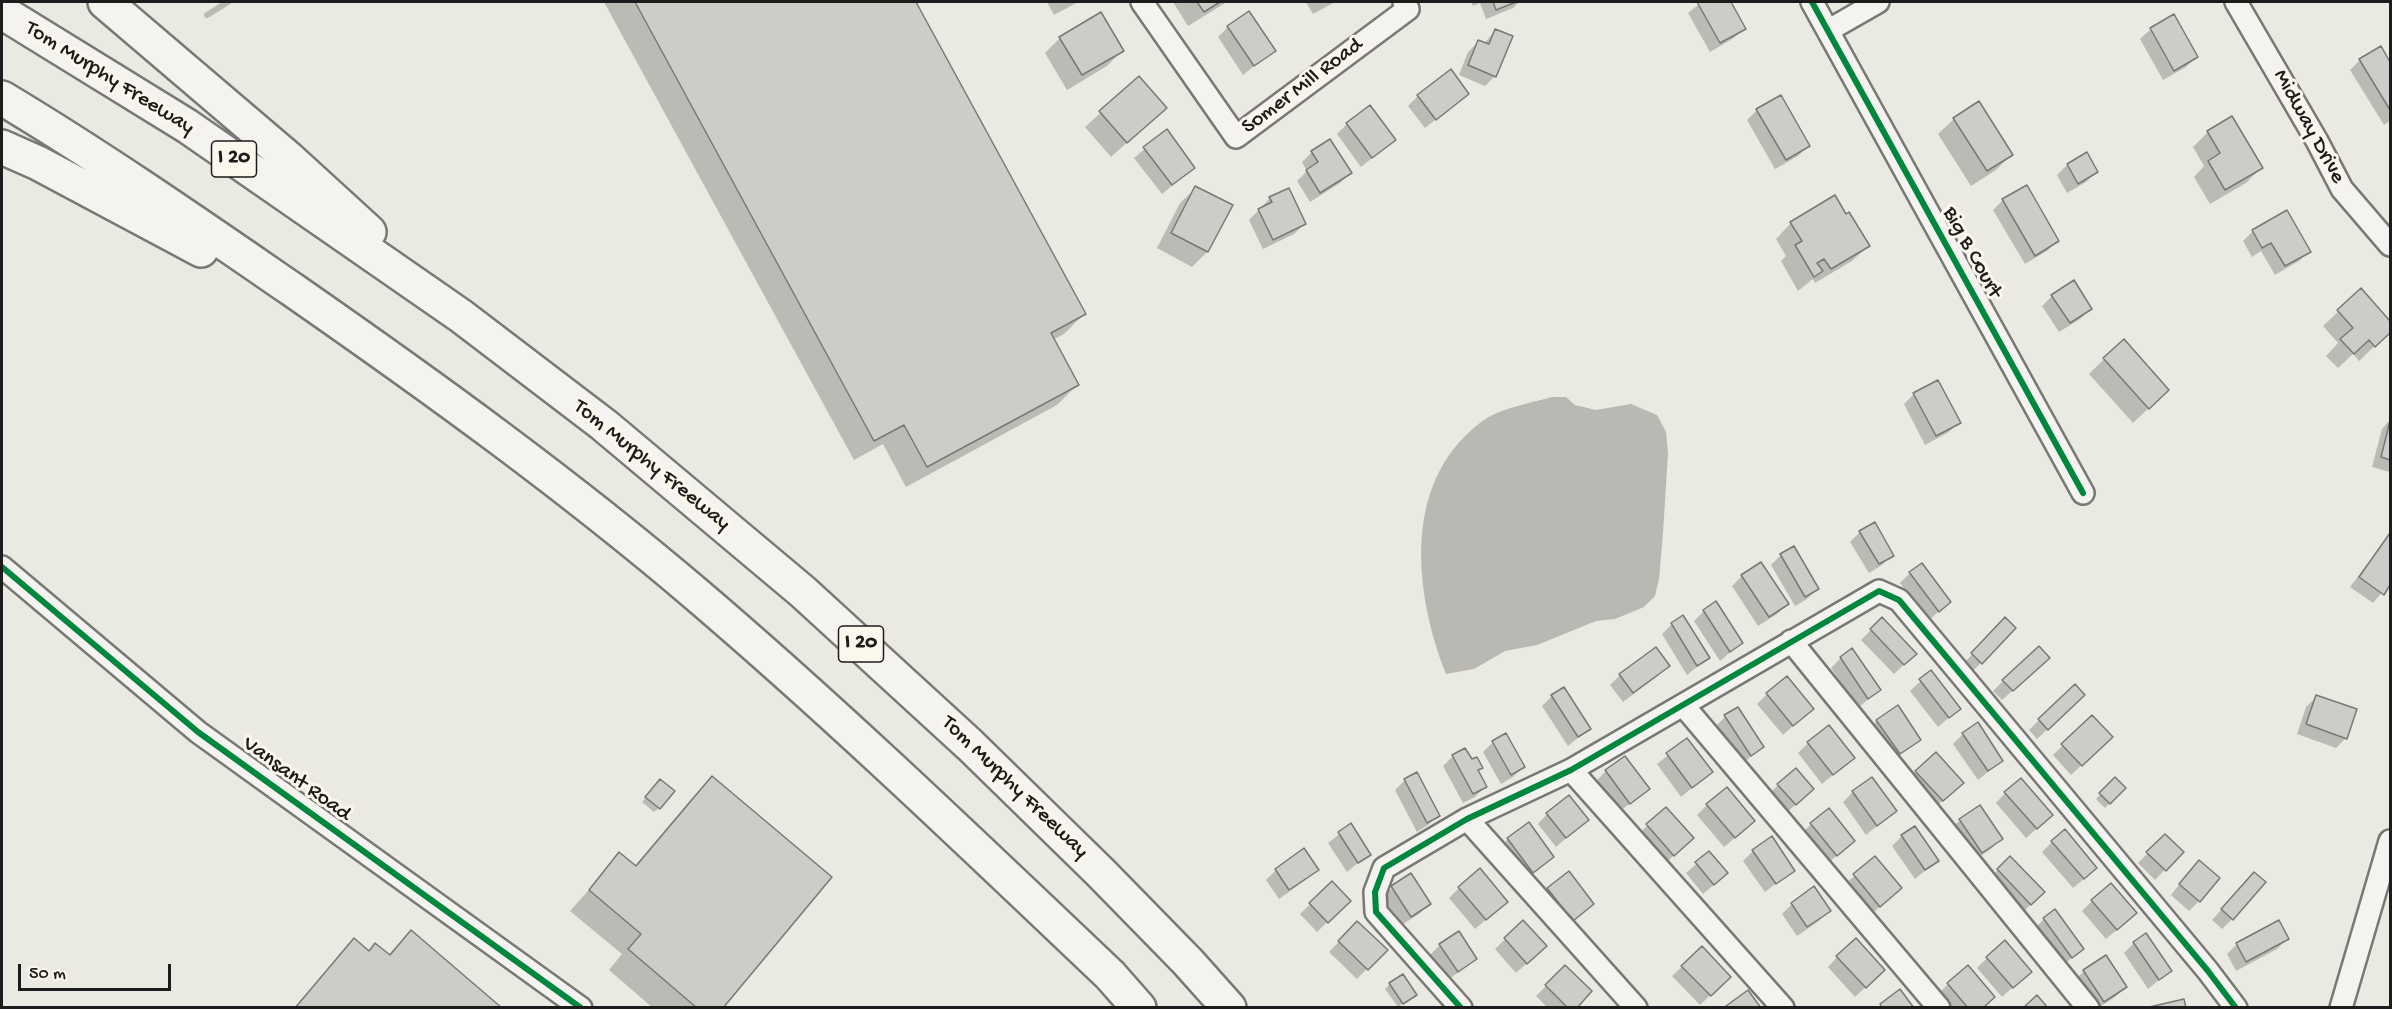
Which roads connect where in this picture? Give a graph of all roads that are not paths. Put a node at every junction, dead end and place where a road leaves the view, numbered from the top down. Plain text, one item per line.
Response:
1 (105, 2) edge
2 (1142, 2) edge
3 (1404, 2) edge
4 (1812, 2) edge
5 (1878, 2) edge
6 (2235, 2) edge
7 (2, 12) edge
8 (1828, 30) junction
9 (2, 98) edge
10 (2, 147) edge
11 (2391, 245) edge
12 (461, 316) junction
13 (393, 359) junction
14 (2083, 494) dead end
15 (2, 567) edge
16 (1791, 641) junction
17 (1683, 705) junction
18 (1571, 770) junction
19 (1467, 819) junction
20 (2391, 842) edge
21 (581, 1008) edge
22 (1139, 1008) edge
23 (1229, 1008) edge
24 (1461, 1008) edge
25 (1636, 1008) edge
26 (1783, 1008) edge
27 (1939, 1008) edge
28 (2088, 1008) edge
29 (2236, 1008) edge
30 (2340, 1008) edge

1 - 12 highway
2 - 3 street, Somer Mill Road
4 - 8 street, Big B Court
5 - 8 street
6 - 11 street, Midway Drive
7 - 12 highway, Tom Murphy Freeway / I 20
8 - 14 street, Big B Court
9 - 13 highway
10 - 13 highway
12 - 23 highway, Tom Murphy Freeway / I 20
13 - 22 highway
15 - 21 street, Vansant Road
16 - 17 street
16 - 28 street
16 - 29 street
17 - 18 street
17 - 27 street
18 - 19 street
18 - 26 street
19 - 24 street
19 - 25 street
20 - 30 street

